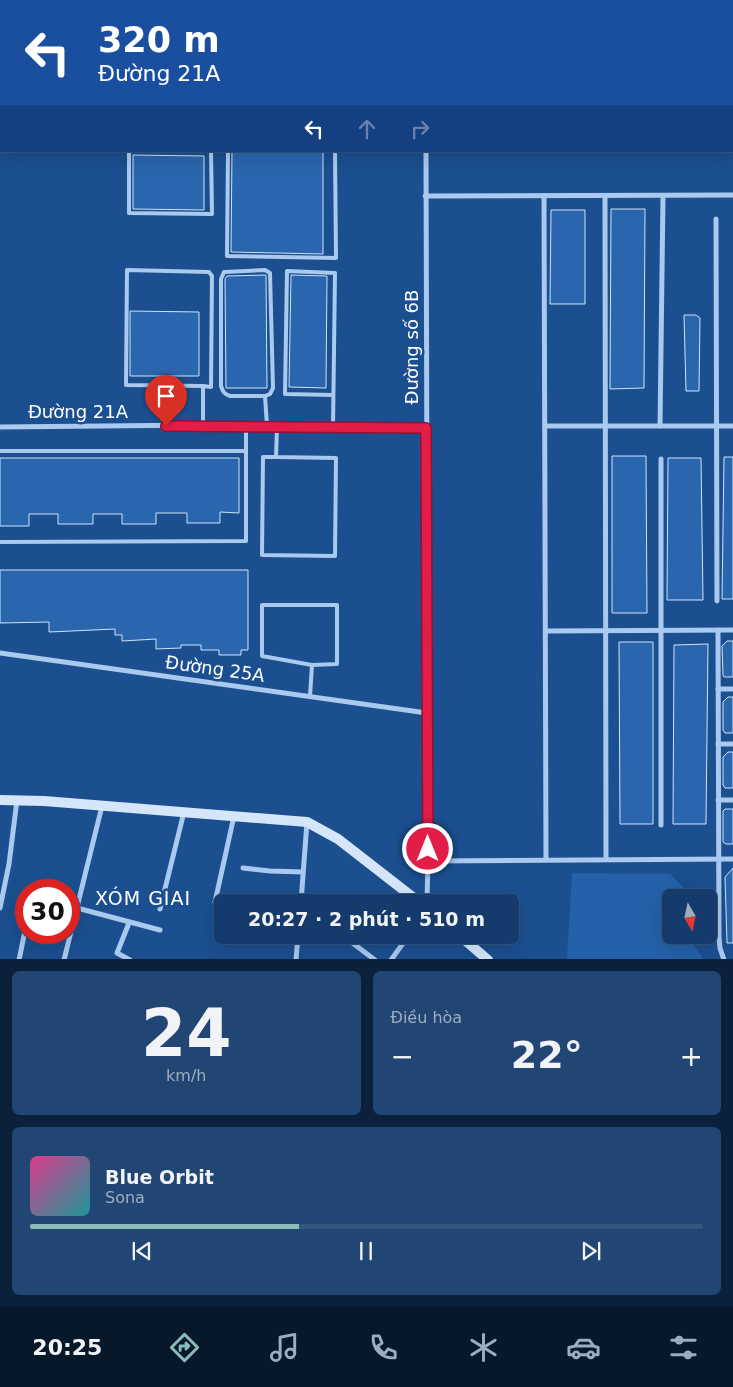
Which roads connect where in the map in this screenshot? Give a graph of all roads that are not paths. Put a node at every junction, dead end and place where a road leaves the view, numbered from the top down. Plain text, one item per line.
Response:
1 (129, 152) edge
2 (211, 152) edge
3 (228, 152) edge
4 (335, 152) edge
5 (426, 152) edge
6 (733, 195) edge
7 (425, 196) junction
8 (544, 196) junction
9 (605, 196) junction
10 (663, 196) junction
11 (716, 219) dead end
12 (203, 386) junction
13 (333, 395) junction
14 (265, 396) junction
15 (203, 425) junction
16 (246, 426) junction
17 (267, 426) junction
18 (546, 426) junction
19 (605, 426) junction
20 (660, 426) junction
21 (717, 426) junction
22 (733, 426) edge
23 (0, 427) edge
24 (277, 427) junction
25 (333, 428) junction
26 (426, 428) junction
27 (0, 451) edge
28 (246, 451) junction
29 (276, 457) junction
30 (661, 459) dead end
31 (0, 542) edge
32 (717, 601) dead end
33 (662, 629) junction
34 (606, 630) junction
35 (718, 630) junction
36 (733, 630) edge
37 (546, 632) junction
38 (0, 653) edge
39 (312, 665) junction
40 (718, 689) junction
41 (733, 689) edge
42 (310, 696) junction
43 (427, 713) junction
44 (718, 744) junction
45 (733, 744) edge
46 (0, 800) edge
47 (17, 800) junction
48 (718, 800) junction
49 (733, 800) edge
50 (102, 806) junction
51 (184, 812) junction
52 (234, 816) junction
53 (307, 822) junction
54 (661, 825) dead end
55 (546, 859) junction
56 (606, 859) junction
57 (719, 859) junction
58 (733, 859) edge
59 (428, 861) junction
60 (243, 868) dead end
61 (303, 872) junction
62 (217, 894) edge
63 (302, 894) edge
64 (409, 894) edge
65 (427, 894) edge
66 (80, 896) edge
67 (0, 908) edge
68 (80, 909) edge
69 (160, 909) dead end
70 (129, 923) junction
71 (160, 930) dead end
72 (22, 944) edge
73 (68, 944) edge
74 (297, 944) edge
75 (354, 944) edge
76 (403, 944) edge
77 (469, 944) edge
78 (19, 959) edge
79 (64, 959) edge
80 (128, 959) edge
81 (296, 959) edge
82 (374, 959) edge
83 (392, 959) edge
84 (487, 959) edge
85 (724, 959) edge

1 - 2 lane
3 - 4 lane
5 - 7 street, Đường số 6B
6 - 10 street
7 - 8 street
7 - 26 street, Đường số 6B
8 - 9 street
8 - 18 street
9 - 10 street
9 - 19 street
10 - 20 street
11 - 21 street
12 - 12 lane
12 - 15 lane
13 - 13 lane
13 - 25 lane
14 - 14 lane
14 - 17 lane
15 - 16 street, Đường 21A
15 - 23 street, Đường 21A
16 - 17 street, Đường 21A
16 - 28 lane
17 - 24 street, Đường 21A
18 - 19 street
18 - 37 street
19 - 20 street
19 - 34 street
20 - 21 street
21 - 22 street
21 - 32 street
24 - 25 street, Đường 21A
24 - 29 lane
25 - 26 street, Đường 21A
26 - 43 street, Đường số 6B
27 - 28 lane
28 - 31 lane
29 - 29 lane
30 - 33 street
33 - 34 street
33 - 35 street
33 - 54 street
34 - 37 street
34 - 56 street
35 - 36 street
35 - 40 street
37 - 55 street
38 - 42 street, Đường 25A
39 - 39 lane
39 - 42 lane
40 - 41 street
40 - 44 street
42 - 43 street, Đường 25A
43 - 59 street, Đường số 6B
44 - 45 street
44 - 48 street
46 - 47 main road
47 - 50 main road
47 - 67 street
48 - 49 street
48 - 57 street
50 - 51 main road
50 - 66 street
51 - 52 main road
51 - 69 street
52 - 53 main road
52 - 62 street
53 - 61 street
53 - 64 main road
55 - 56 street
55 - 59 street
56 - 57 street
57 - 58 street
57 - 85 street
59 - 65 street, Đường số 6B
60 - 61 street
61 - 63 street
68 - 70 street
70 - 71 street
70 - 80 street
72 - 78 street
73 - 79 street
74 - 81 street
75 - 82 street
76 - 83 street
77 - 84 main road

